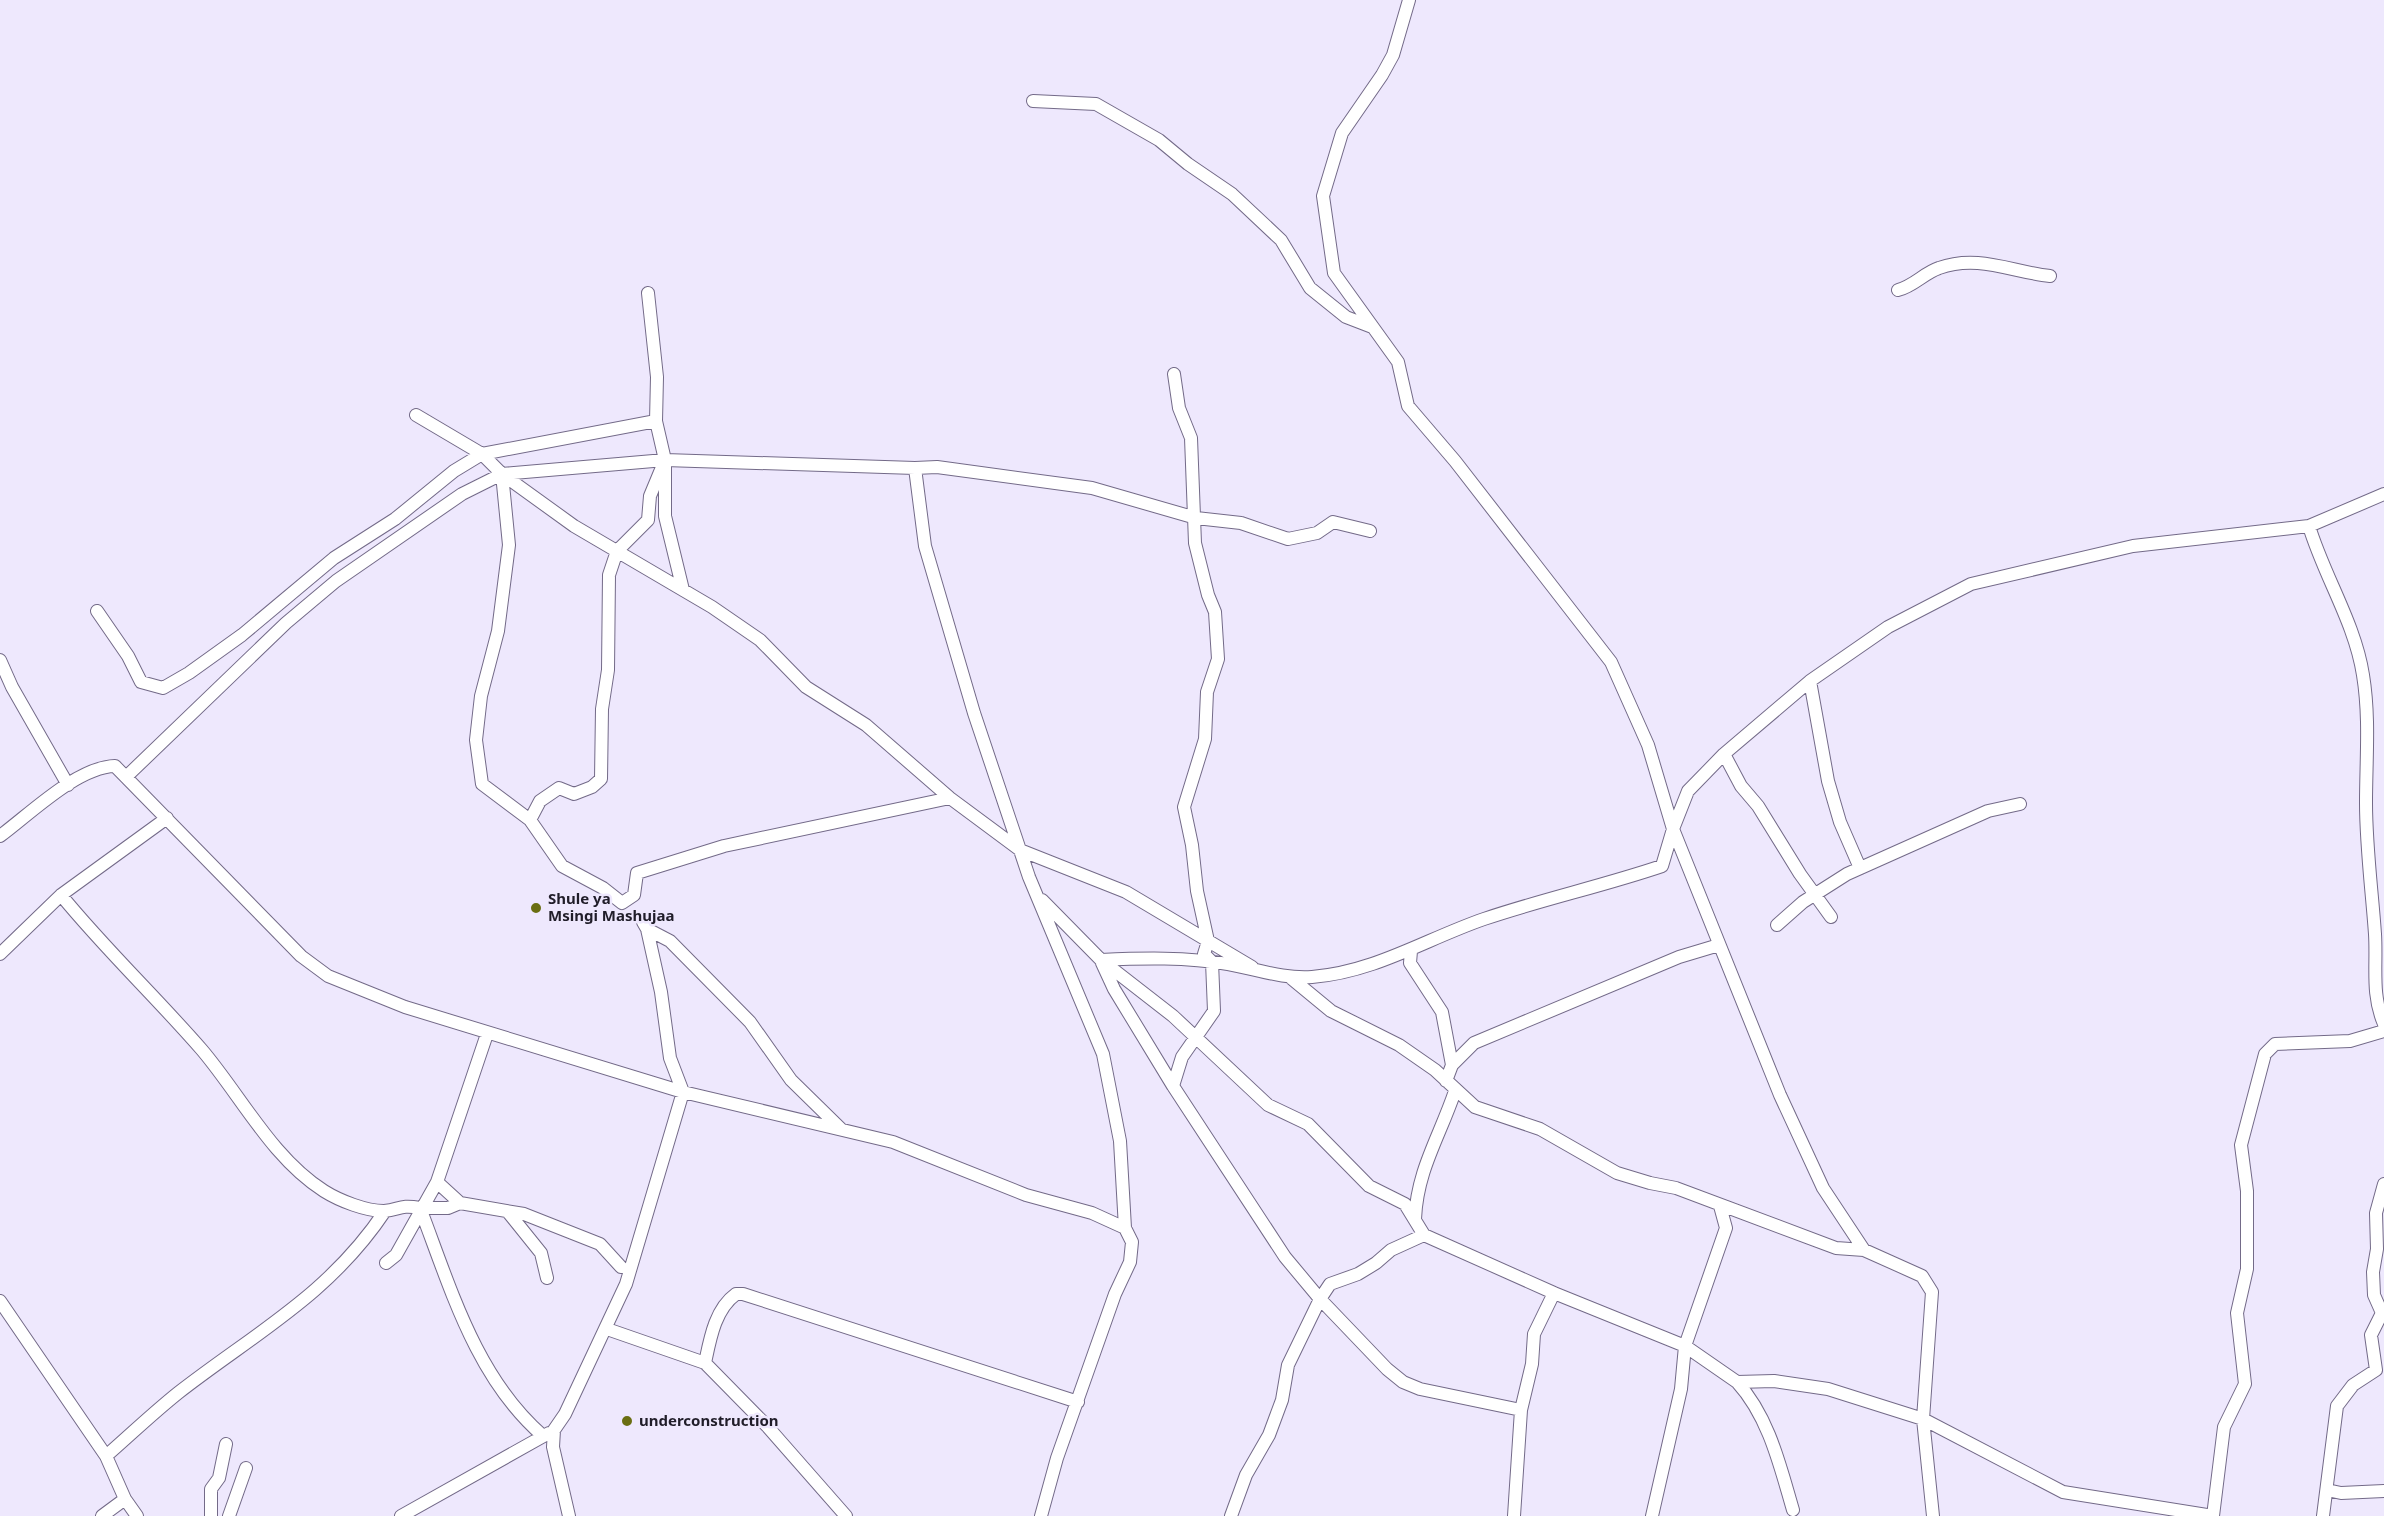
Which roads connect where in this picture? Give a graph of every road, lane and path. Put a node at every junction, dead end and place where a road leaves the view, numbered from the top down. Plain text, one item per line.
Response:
1 (1409, 0) edge
2 (1033, 101) dead end
3 (2050, 276) dead end
4 (1898, 290) dead end
5 (648, 293) dead end
6 (1373, 327) junction
7 (1174, 374) dead end
8 (416, 415) dead end
9 (656, 421) junction
10 (482, 454) junction
11 (664, 459) junction
12 (915, 468) junction
13 (502, 474) junction
14 (2384, 494) edge
15 (1196, 518) junction
16 (2309, 526) junction
17 (1371, 531) dead end
18 (617, 551) junction
19 (683, 590) junction
20 (97, 611) dead end
21 (0, 660) edge
22 (1810, 681) junction
23 (1724, 754) junction
24 (127, 776) junction
25 (68, 785) junction
26 (950, 798) junction
27 (2020, 804) dead end
28 (167, 818) junction
29 (530, 820) junction
30 (1673, 829) junction
31 (0, 836) edge
32 (1020, 850) junction
33 (1860, 868) junction
34 (61, 895) junction
35 (1815, 895) junction
36 (1038, 896) junction
37 (1831, 917) dead end
38 (1777, 925) dead end
39 (1208, 941) junction
40 (1719, 945) junction
41 (1411, 951) junction
42 (0, 954) edge
43 (1101, 960) junction
44 (1212, 962) junction
45 (1261, 973) junction
46 (1291, 978) junction
47 (2380, 1007) edge
48 (2384, 1024) edge
49 (2384, 1031) edge
50 (487, 1034) junction
51 (1196, 1037) junction
52 (1452, 1065) junction
53 (1446, 1081) junction
54 (1173, 1086) junction
55 (1455, 1091) junction
56 (683, 1092) junction
57 (842, 1130) junction
58 (436, 1182) junction
59 (2384, 1184) edge
60 (460, 1203) junction
61 (1720, 1206) junction
62 (420, 1208) junction
63 (385, 1211) junction
64 (508, 1212) junction
65 (1415, 1220) junction
66 (1125, 1228) junction
67 (1424, 1235) junction
68 (1864, 1250) junction
69 (386, 1263) dead end
70 (621, 1267) dead end
71 (547, 1278) dead end
72 (1554, 1293) junction
73 (1320, 1299) junction
74 (0, 1301) edge
75 (607, 1329) junction
76 (1685, 1346) junction
77 (705, 1363) junction
78 (2380, 1370) edge
79 (1737, 1382) junction
80 (1078, 1402) junction
81 (1521, 1410) junction
82 (1923, 1419) junction
83 (554, 1430) junction
84 (543, 1436) junction
85 (226, 1444) dead end
86 (105, 1456) junction
87 (246, 1468) dead end
88 (2327, 1490) junction
89 (2384, 1491) edge
90 (125, 1499) junction
91 (1793, 1510) dead end
92 (102, 1516) edge
93 (137, 1516) edge
94 (211, 1516) edge
95 (230, 1516) edge
96 (401, 1516) edge
97 (569, 1516) edge
98 (846, 1516) edge
99 (1041, 1516) edge
100 (1231, 1516) edge
101 (1514, 1516) edge
102 (1652, 1516) edge
103 (1933, 1516) edge
104 (2213, 1516) edge
105 (2323, 1516) edge

1 - 6 street
2 - 6 street
3 - 4 street
5 - 9 street
6 - 30 street
7 - 15 street
8 - 10 street
9 - 10 street
9 - 11 street
10 - 13 street
10 - 20 street
11 - 12 street
11 - 13 street
11 - 18 street
11 - 19 street
12 - 15 street
12 - 32 street
13 - 18 street
13 - 24 street
13 - 29 street
14 - 16 street
15 - 17 street
15 - 39 street
16 - 22 street
16 - 47 street
18 - 19 street
18 - 29 street
19 - 26 street
21 - 25 street
22 - 23 street
22 - 33 street
23 - 30 street
23 - 35 street
24 - 25 street
24 - 28 street
25 - 31 street
26 - 29 street
26 - 32 street
27 - 33 street
28 - 34 street
28 - 50 street
30 - 40 street
30 - 41 street
32 - 36 street
32 - 39 street
33 - 35 street
34 - 42 street
34 - 63 street
35 - 37 street
35 - 38 street
36 - 43 street
36 - 66 street
39 - 44 street
39 - 45 street
40 - 52 street
40 - 68 street
41 - 46 street
41 - 52 street
43 - 44 street
43 - 51 street
43 - 54 street
44 - 45 street
44 - 51 street
45 - 46 street
46 - 53 street
47 - 48 street
49 - 104 street
50 - 56 street
50 - 58 street
51 - 54 street
51 - 65 street
52 - 53 street
53 - 55 street
54 - 73 street
55 - 61 street
55 - 65 street
56 - 57 street
56 - 57 street
56 - 75 street
57 - 66 street
58 - 60 street
58 - 62 street
59 - 78 street
60 - 62 street
60 - 64 street
61 - 68 street
61 - 76 street
62 - 63 street
62 - 69 street
62 - 84 street
63 - 86 street
64 - 70 street
64 - 71 street
65 - 67 street
66 - 80 street
67 - 72 street
67 - 73 street
68 - 82 street
72 - 76 street
72 - 81 street
73 - 81 street
73 - 100 street
74 - 86 street
75 - 77 street
75 - 83 street
76 - 79 street
76 - 102 street
77 - 80 street
77 - 98 street
78 - 88 street
79 - 82 street
79 - 91 street
80 - 99 street
81 - 101 street
82 - 103 street
82 - 104 street
83 - 84 street
83 - 97 street
84 - 96 street
85 - 94 street
86 - 90 street
87 - 95 street
88 - 89 street
88 - 105 street
90 - 92 street
90 - 93 street

